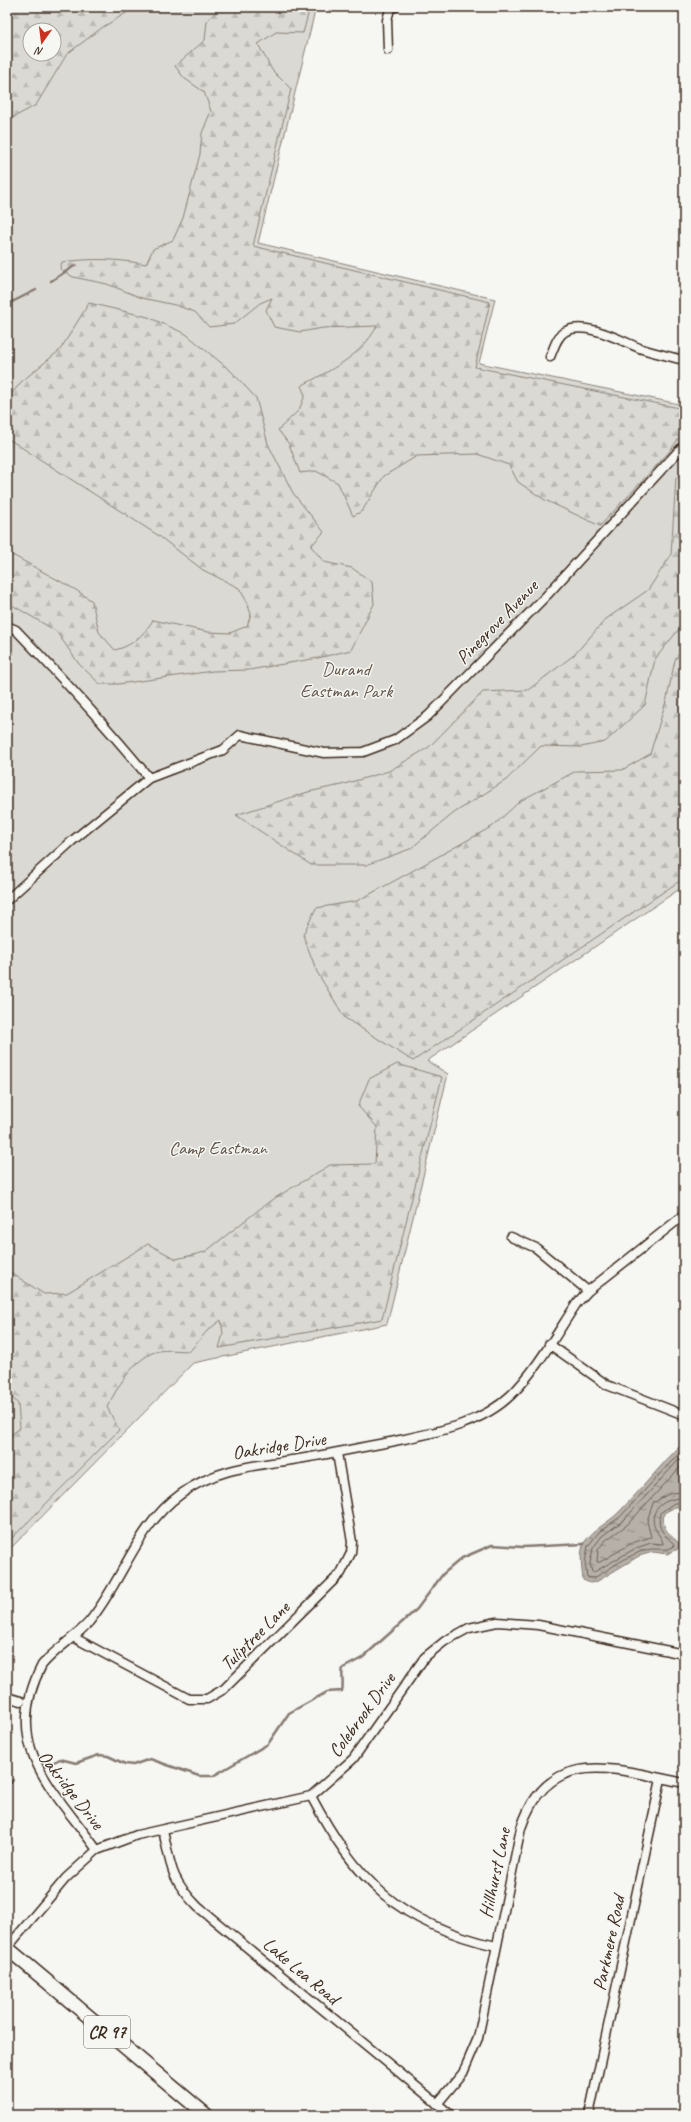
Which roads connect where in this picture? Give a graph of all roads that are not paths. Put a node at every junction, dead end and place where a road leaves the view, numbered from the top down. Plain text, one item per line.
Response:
1 (395, 7) edge
2 (388, 50) dead end
3 (550, 357) dead end
4 (684, 360) edge
5 (684, 445) edge
6 (7, 626) edge
7 (149, 778) junction
8 (7, 900) edge
9 (684, 1215) edge
10 (511, 1237) dead end
11 (588, 1291) junction
12 (550, 1344) junction
13 (684, 1415) edge
14 (337, 1453) junction
15 (73, 1637) junction
16 (684, 1654) edge
17 (7, 1697) edge
18 (20, 1700) junction
19 (18, 1721) dead end
20 (28, 1765) dead end
21 (661, 1778) junction
22 (684, 1783) edge
23 (311, 1796) junction
24 (163, 1830) junction
25 (97, 1850) junction
26 (496, 1946) junction
27 (7, 1948) edge
28 (437, 2104) junction
29 (206, 2115) edge
30 (451, 2115) edge
31 (589, 2115) edge

1 - 2 street
3 - 4 street
5 - 7 street, Pinegrove Avenue
6 - 7 street
7 - 8 street
9 - 11 street, Oakridge Drive
10 - 11 street
11 - 12 street, Oakridge Drive
12 - 13 street
12 - 14 street, Oakridge Drive
14 - 15 street, Oakridge Drive
14 - 15 street, Tuliptree Lane
15 - 18 street, Oakridge Drive
16 - 23 street, Colebrook Drive
17 - 18 street
18 - 19 street, Oakridge Drive
20 - 25 street, Oakridge Drive
21 - 22 street, Hillhurst Lane
21 - 26 street, Hillhurst Lane
21 - 31 street, Parkmere Road
23 - 24 street, Colebrook Drive
23 - 26 street
24 - 25 street, Colebrook Drive
24 - 28 street, Lake Lea Road
25 - 27 street, Colebrook Drive
26 - 28 street, Hillhurst Lane
27 - 29 main road, CR 97
28 - 30 street, Lake Lea Road

